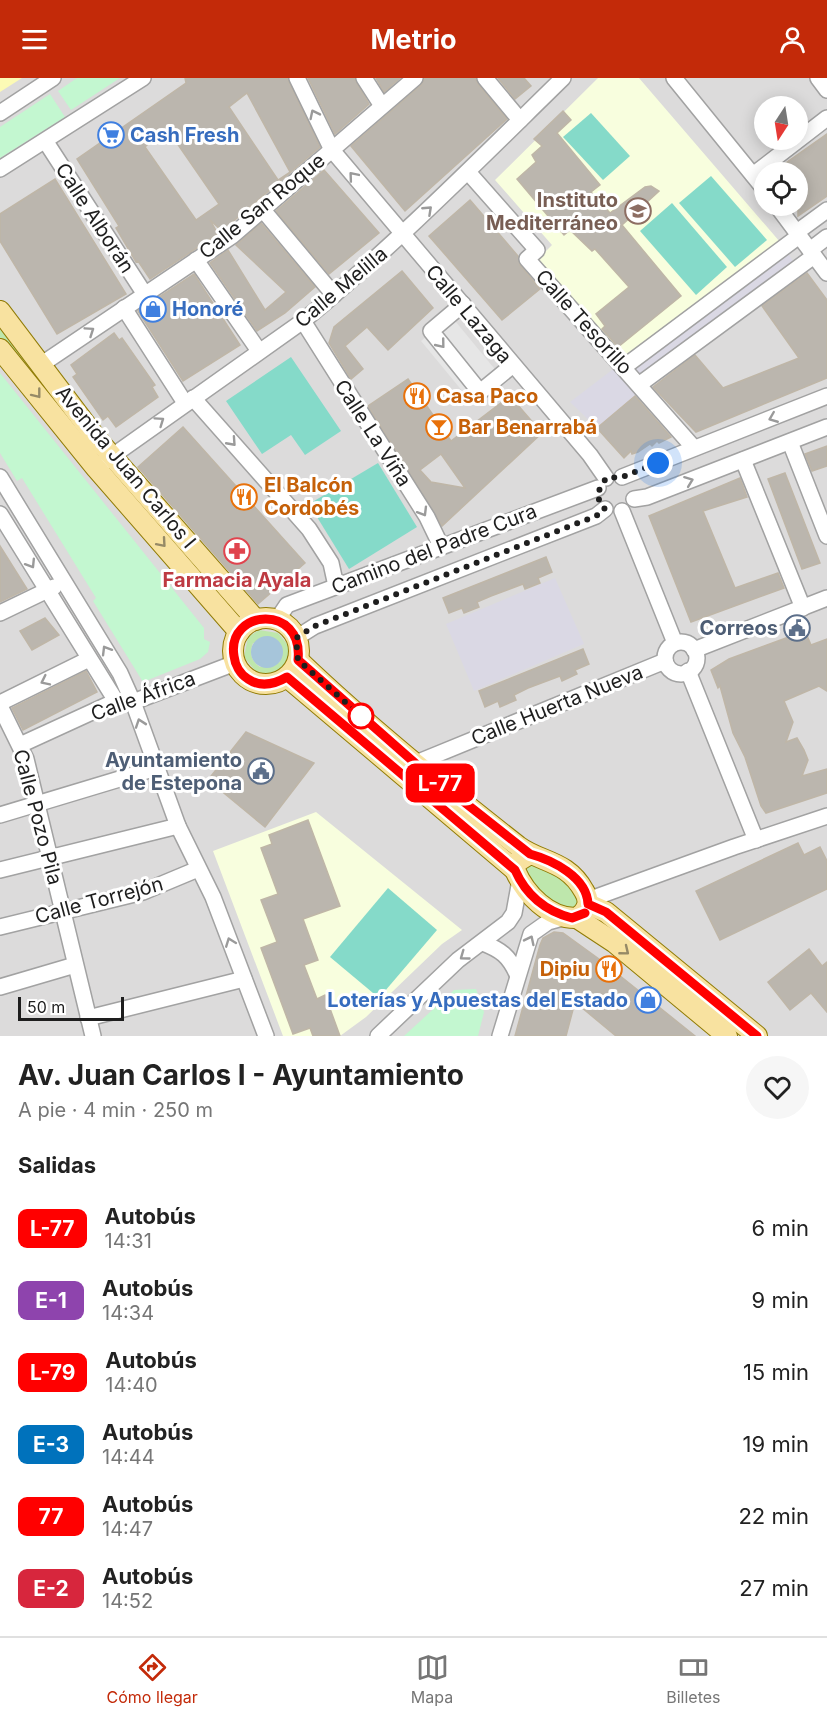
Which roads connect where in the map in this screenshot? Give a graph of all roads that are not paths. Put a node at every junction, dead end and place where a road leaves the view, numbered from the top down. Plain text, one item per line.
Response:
1 (53, 78) edge
2 (143, 78) edge
3 (297, 78) edge
4 (364, 78) edge
5 (415, 78) edge
6 (485, 78) edge
7 (563, 78) edge
8 (675, 78) edge
9 (818, 78) edge
10 (827, 90) edge
11 (382, 106) junction
12 (0, 113) edge
13 (827, 118) edge
14 (520, 120) junction
15 (46, 142) junction
16 (332, 150) junction
17 (0, 169) edge
18 (468, 172) junction
19 (753, 175) joint
20 (262, 210) junction
21 (827, 210) edge
22 (784, 216) edge
23 (402, 234) junction
24 (798, 234) junction
25 (827, 237) edge
26 (812, 253) junction
27 (196, 260) junction
28 (827, 273) edge
29 (144, 293) junction
30 (334, 295) junction
31 (463, 304) junction
32 (124, 308) junction
33 (0, 311) edge
34 (303, 321) junction
35 (0, 349) edge
36 (259, 351) junction
37 (42, 364) junction
38 (513, 365) junction
39 (624, 367) junction
40 (644, 389) junction
41 (827, 396) edge
42 (189, 401) junction
43 (827, 427) edge
44 (790, 442) junction
45 (694, 448) junction
46 (112, 455) junction
47 (743, 460) junction
48 (96, 468) junction
49 (0, 477) edge
50 (622, 477) junction
51 (602, 483) junction
52 (634, 499) junction
53 (605, 509) junction
54 (21, 511) junction
55 (622, 511) junction
56 (1, 520) edge
57 (827, 536) edge
58 (441, 546) junction
59 (64, 581) junction
60 (336, 586) junction
61 (47, 590) junction
62 (827, 598) edge
63 (803, 608) junction
64 (0, 613) edge
65 (256, 620) junction
66 (277, 620) junction
67 (239, 632) junction
68 (296, 638) junction
69 (675, 643) junction
70 (694, 650) junction
71 (89, 658) junction
72 (298, 660) junction
73 (665, 661) junction
74 (235, 663) junction
75 (688, 671) junction
76 (287, 677) junction
77 (116, 701) junction
78 (133, 702) junction
79 (0, 704) edge
80 (20, 745) junction
81 (416, 764) junction
82 (156, 768) junction
83 (37, 805) junction
84 (0, 815) edge
85 (827, 816) edge
86 (178, 826) junction
87 (756, 840) junction
88 (530, 854) junction
89 (51, 856) junction
90 (198, 869) junction
91 (0, 870) edge
92 (517, 875) junction
93 (63, 910) junction
94 (580, 910) junction
95 (0, 927) edge
96 (483, 943) junction
97 (75, 965) junction
98 (517, 974) junction
99 (244, 979) junction
100 (0, 987) edge
101 (88, 1030) edge
102 (266, 1036) edge
103 (378, 1036) edge
104 (501, 1036) edge
105 (727, 1036) edge
106 (757, 1036) edge

1 - 12 street
2 - 15 street
16 -> 3 street, Calle Lazaga
4 - 11 street
5 - 11 street, Calle San Roque
6 - 14 street
7 - 14 street, Calle Melilla
8 - 19 street
9 - 10 street
11 - 16 street, Calle San Roque
13 - 19 street
14 - 18 street, Calle Melilla
15 - 17 street
15 - 29 street, Calle Alborán
16 - 20 street, Calle San Roque
23 -> 16 street, Calle Lazaga
23 -> 18 street, Calle Melilla
18 - 39 street, Calle Tesorillo
20 - 27 street, Calle San Roque
20 - 30 street
21 - 24 street
22 - 24 street
23 - 30 street, Calle Melilla
23 - 31 street, Calle Lazaga
24 - 26 street
24 - 39 street
25 - 26 street
26 - 28 street
26 - 40 street
27 - 29 street, Calle San Roque
27 - 36 street
29 - 32 street, Calle San Roque
30 - 34 street, Calle Melilla
31 - 38 street, Calle Lazaga
31 -> 38 street
37 -> 32 street, Calle San Roque
32 - 42 street
33 - 37 main road, Avenida Juan Carlos I
34 - 36 street, Calle Melilla
34 -> 58 street, Calle La Viña
35 -> 48 main road, Avenida Juan Carlos I
36 - 42 street, Calle Melilla
37 - 46 main road, Avenida Juan Carlos I
38 - 51 street, Calle Lazaga
39 - 40 street, Calle Tesorillo
40 - 45 street, Calle Tesorillo
41 -> 45 street
46 -> 42 street, Calle Melilla
42 -> 60 street
43 - 44 street
44 - 47 street
44 - 57 street
45 - 50 street
46 - 48 street, Calle Melilla
46 - 65 main road, Avenida Juan Carlos I
52 -> 47 street
47 - 63 street
48 -> 67 main road, Avenida Juan Carlos I
49 - 54 street
50 - 51 street
50 - 52 street
51 - 53 street
51 - 58 street, Camino del Padre Cura
52 - 55 street
53 - 55 street
53 - 68 street, Camino del Padre Cura
54 - 56 street
54 - 59 street
55 - 69 street
56 -> 61 street
58 - 60 street, Camino del Padre Cura
59 - 61 street
78 -> 59 street
60 - 66 street, Camino del Padre Cura
61 - 64 street
61 - 71 street
62 - 63 street
63 - 70 street
65 - 66 main road
65 - 67 main road
66 - 68 main road
67 - 74 main road
68 - 72 main road
69 - 70 street
69 - 73 street
70 - 75 street
71 - 77 street
71 -> 79 street
72 - 76 main road
72 - 81 main road
73 - 75 street
73 - 81 street, Calle Huerta Nueva
74 - 76 main road
74 - 78 street, Calle África
75 - 87 street
76 - 92 main road
77 - 78 street, Calle África
77 - 80 street, Calle África
82 -> 78 street
79 - 80 street, Calle Pozo Pila
80 - 83 street, Calle Pozo Pila
81 - 88 main road
82 - 83 street
82 - 86 street
83 - 84 street
83 - 89 street, Calle Pozo Pila
85 - 87 street
86 - 89 street
86 - 90 street
87 - 94 street
88 - 92 main road
88 - 94 main road
89 - 91 street
89 - 93 street, Calle Pozo Pila
90 - 93 street, Calle Torrejón
99 -> 90 street
92 - 94 main road
92 - 96 street
93 - 95 street, Calle Torrejón
93 - 97 street, Calle Pozo Pila
98 -> 94 street
94 -> 105 main road
94 - 106 main road
96 - 98 street
96 -> 103 street
97 - 100 street
97 - 101 street, Calle Pozo Pila
98 - 104 street
99 - 101 street
99 - 102 street

